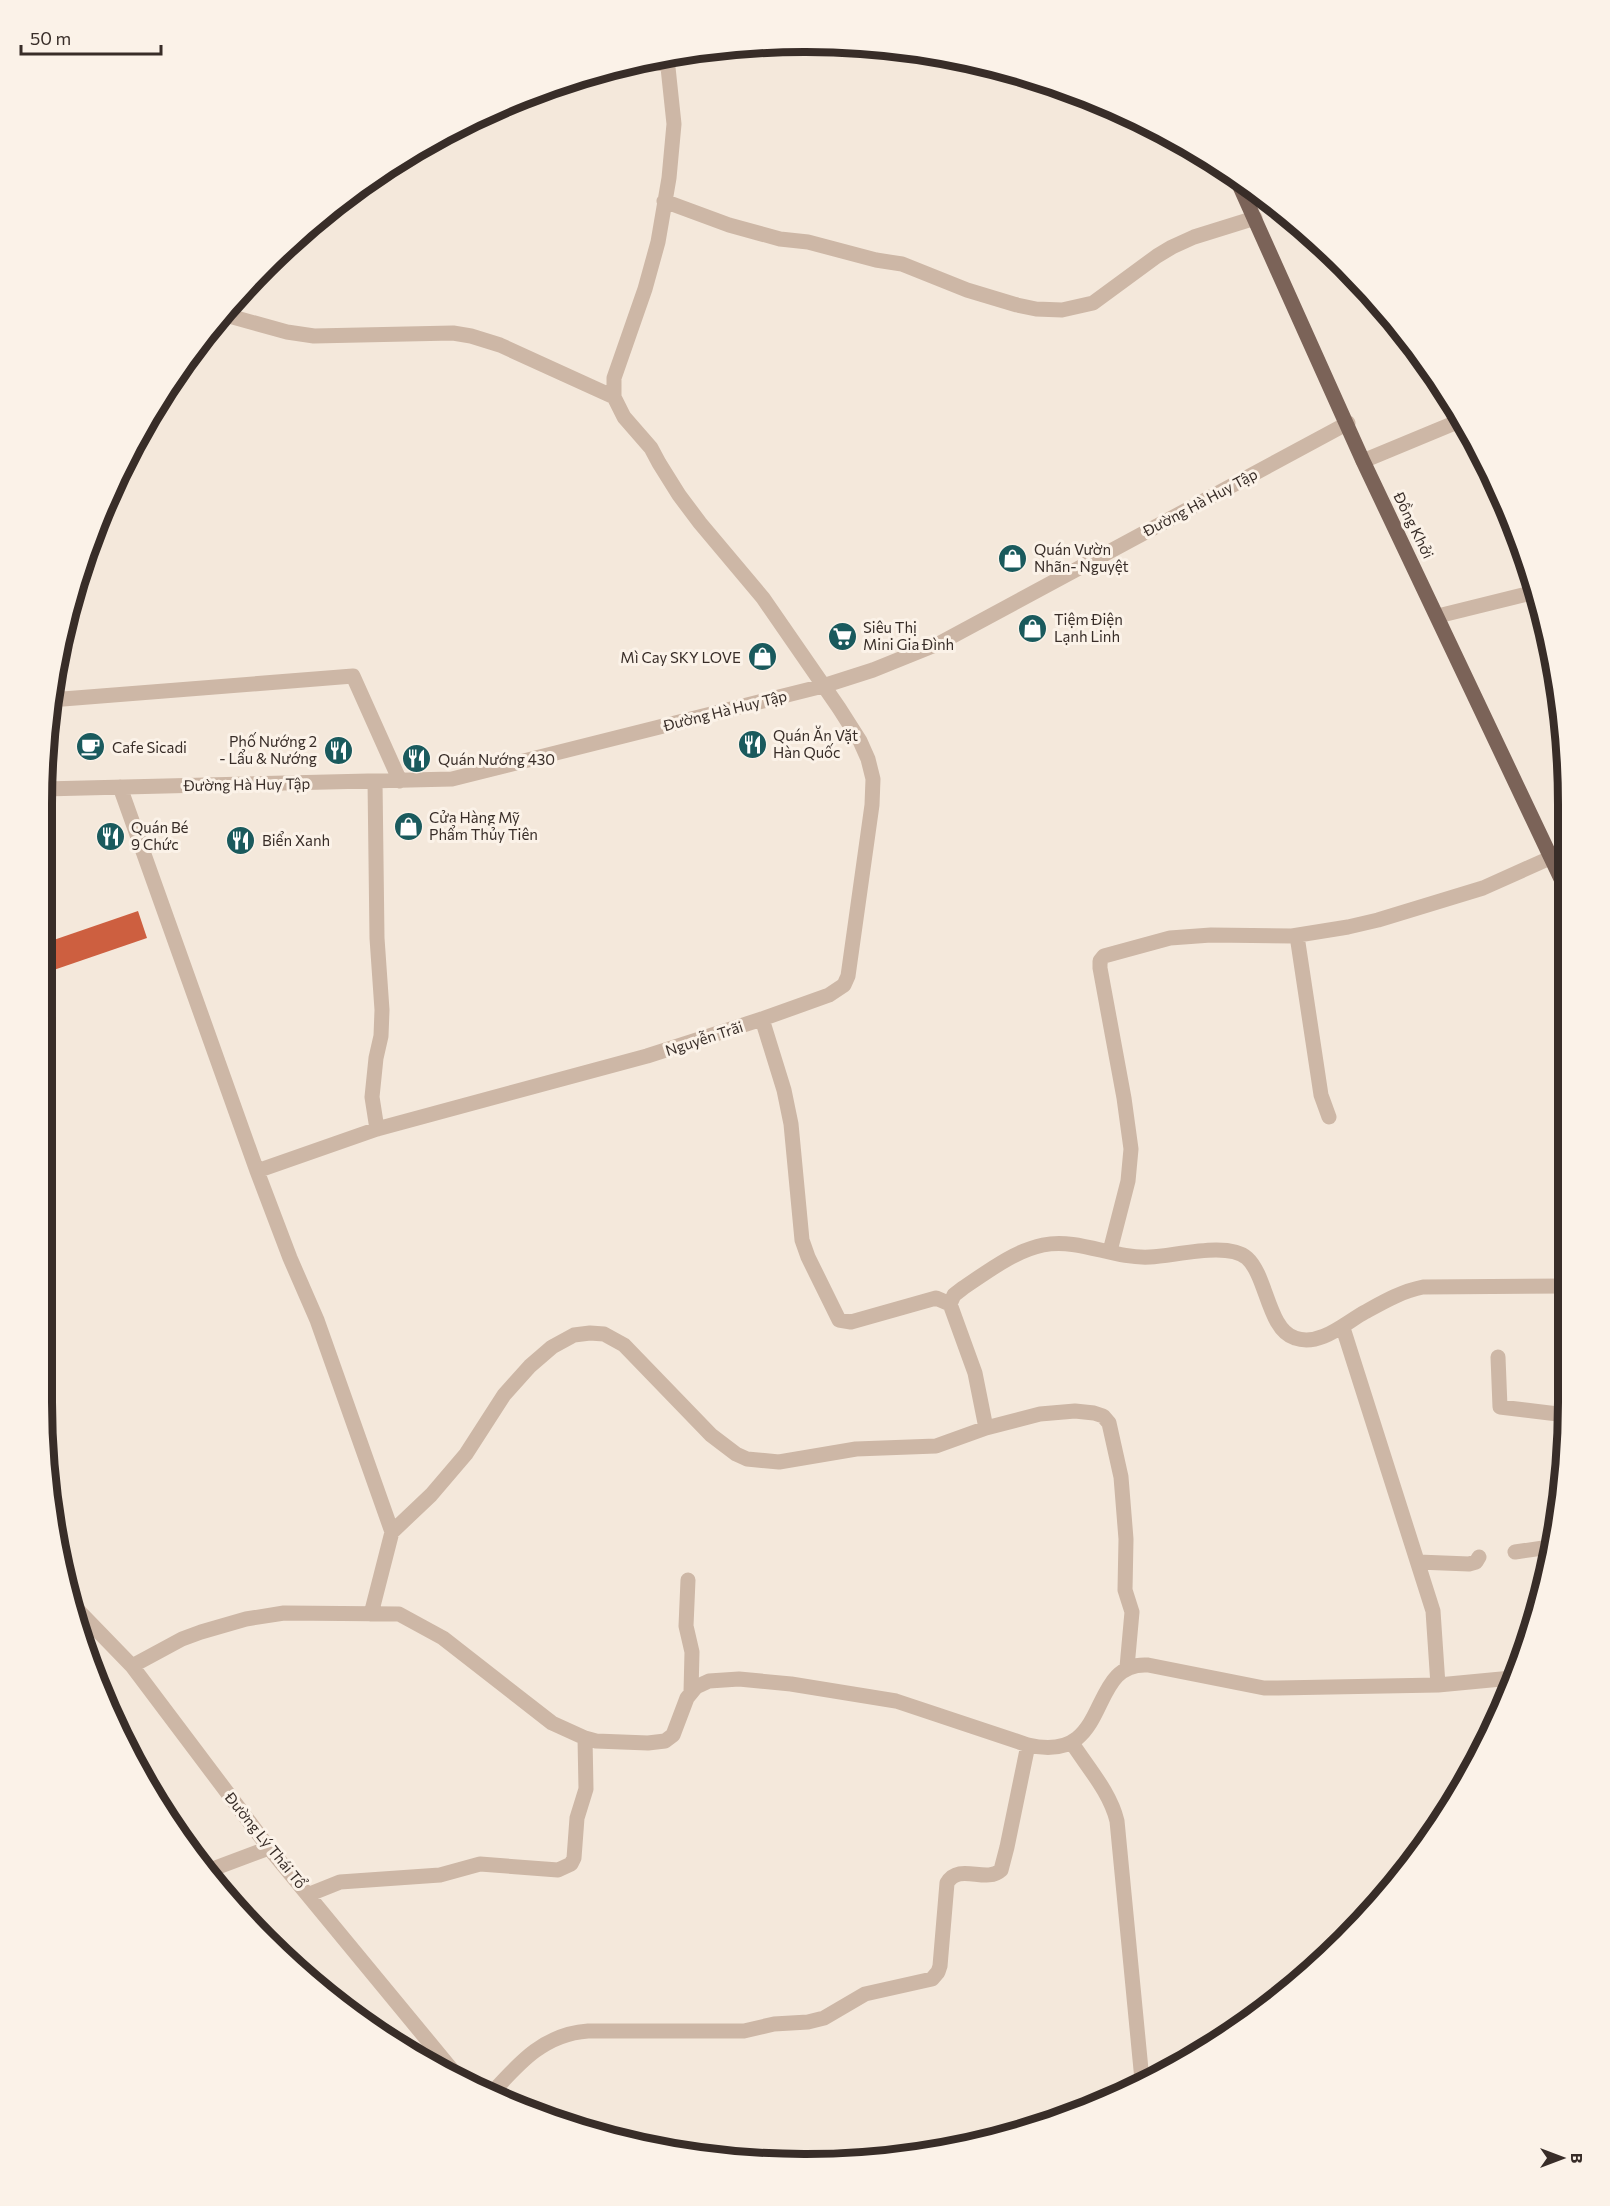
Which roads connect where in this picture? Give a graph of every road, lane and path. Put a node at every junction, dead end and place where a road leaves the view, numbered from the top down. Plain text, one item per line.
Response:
1 (668, 65) edge
2 (1243, 193) edge
3 (664, 201) junction
4 (1255, 218) junction
5 (233, 317) edge
6 (614, 397) junction
7 (1348, 423) junction
8 (1454, 423) edge
9 (1363, 461) junction
10 (1527, 594) edge
11 (1438, 616) junction
12 (823, 686) junction
13 (60, 698) edge
14 (375, 781) junction
15 (400, 781) junction
16 (120, 787) junction
17 (53, 789) edge
18 (1550, 858) junction
19 (1558, 873) edge
20 (1297, 936) junction
21 (762, 1019) junction
22 (1329, 1118) dead end
23 (377, 1129) junction
24 (257, 1170) junction
25 (1110, 1251) junction
26 (1558, 1286) edge
27 (950, 1304) junction
28 (1343, 1328) junction
29 (1498, 1357) dead end
30 (1557, 1414) edge
31 (986, 1428) junction
32 (392, 1532) junction
33 (1543, 1548) edge
34 (1515, 1552) dead end
35 (1479, 1557) dead end
36 (1418, 1562) junction
37 (687, 1580) dead end
38 (371, 1614) junction
39 (84, 1617) edge
40 (132, 1666) junction
41 (1126, 1667) junction
42 (1504, 1679) edge
43 (1438, 1685) junction
44 (691, 1692) junction
45 (585, 1738) junction
46 (1072, 1743) junction
47 (1028, 1745) junction
48 (269, 1848) junction
49 (215, 1868) edge
50 (310, 1894) junction
51 (446, 2062) edge
52 (1141, 2074) edge
53 (497, 2087) edge

1 - 3 street
2 - 4 main road, Đồng Khởi
3 - 4 street
3 - 6 street
4 - 7 main road, Đồng Khởi
5 - 6 street
6 - 12 street, Nguyễn Trãi
7 - 9 main road, Đồng Khởi
7 - 12 street, Đường Hà Huy Tập
8 - 9 street
9 - 11 main road, Đồng Khởi
10 - 11 street
11 - 18 main road, Đồng Khởi
12 - 15 street, Đường Hà Huy Tập
12 - 21 street, Nguyễn Trãi
13 - 15 street
14 - 15 street, Đường Hà Huy Tập
14 - 16 street, Đường Hà Huy Tập
14 - 23 street
16 - 17 street, Đường Hà Huy Tập
16 - 24 street
18 - 19 main road, Đồng Khởi
18 - 20 street
20 - 22 street
20 - 25 street
21 - 23 street, Nguyễn Trãi
21 - 27 street
23 - 24 street, Nguyễn Trãi
24 - 32 street
25 - 27 street
25 - 28 street
26 - 28 street
27 - 31 street
28 - 36 street
29 - 30 street
31 - 32 street
31 - 41 street
32 - 38 street
33 - 34 street
35 - 36 street
36 - 43 street
37 - 44 street
38 - 40 street
38 - 45 street
39 - 40 street, Đường Lý Thái Tổ
40 - 48 street, Đường Lý Thái Tổ
41 - 43 street
41 - 46 street
42 - 43 street
44 - 45 street
44 - 47 street
45 - 50 street
46 - 47 street
46 - 52 street
47 - 53 street
48 - 49 street
48 - 50 street, Đường Lý Thái Tổ
50 - 51 street, Đường Lý Thái Tổ

